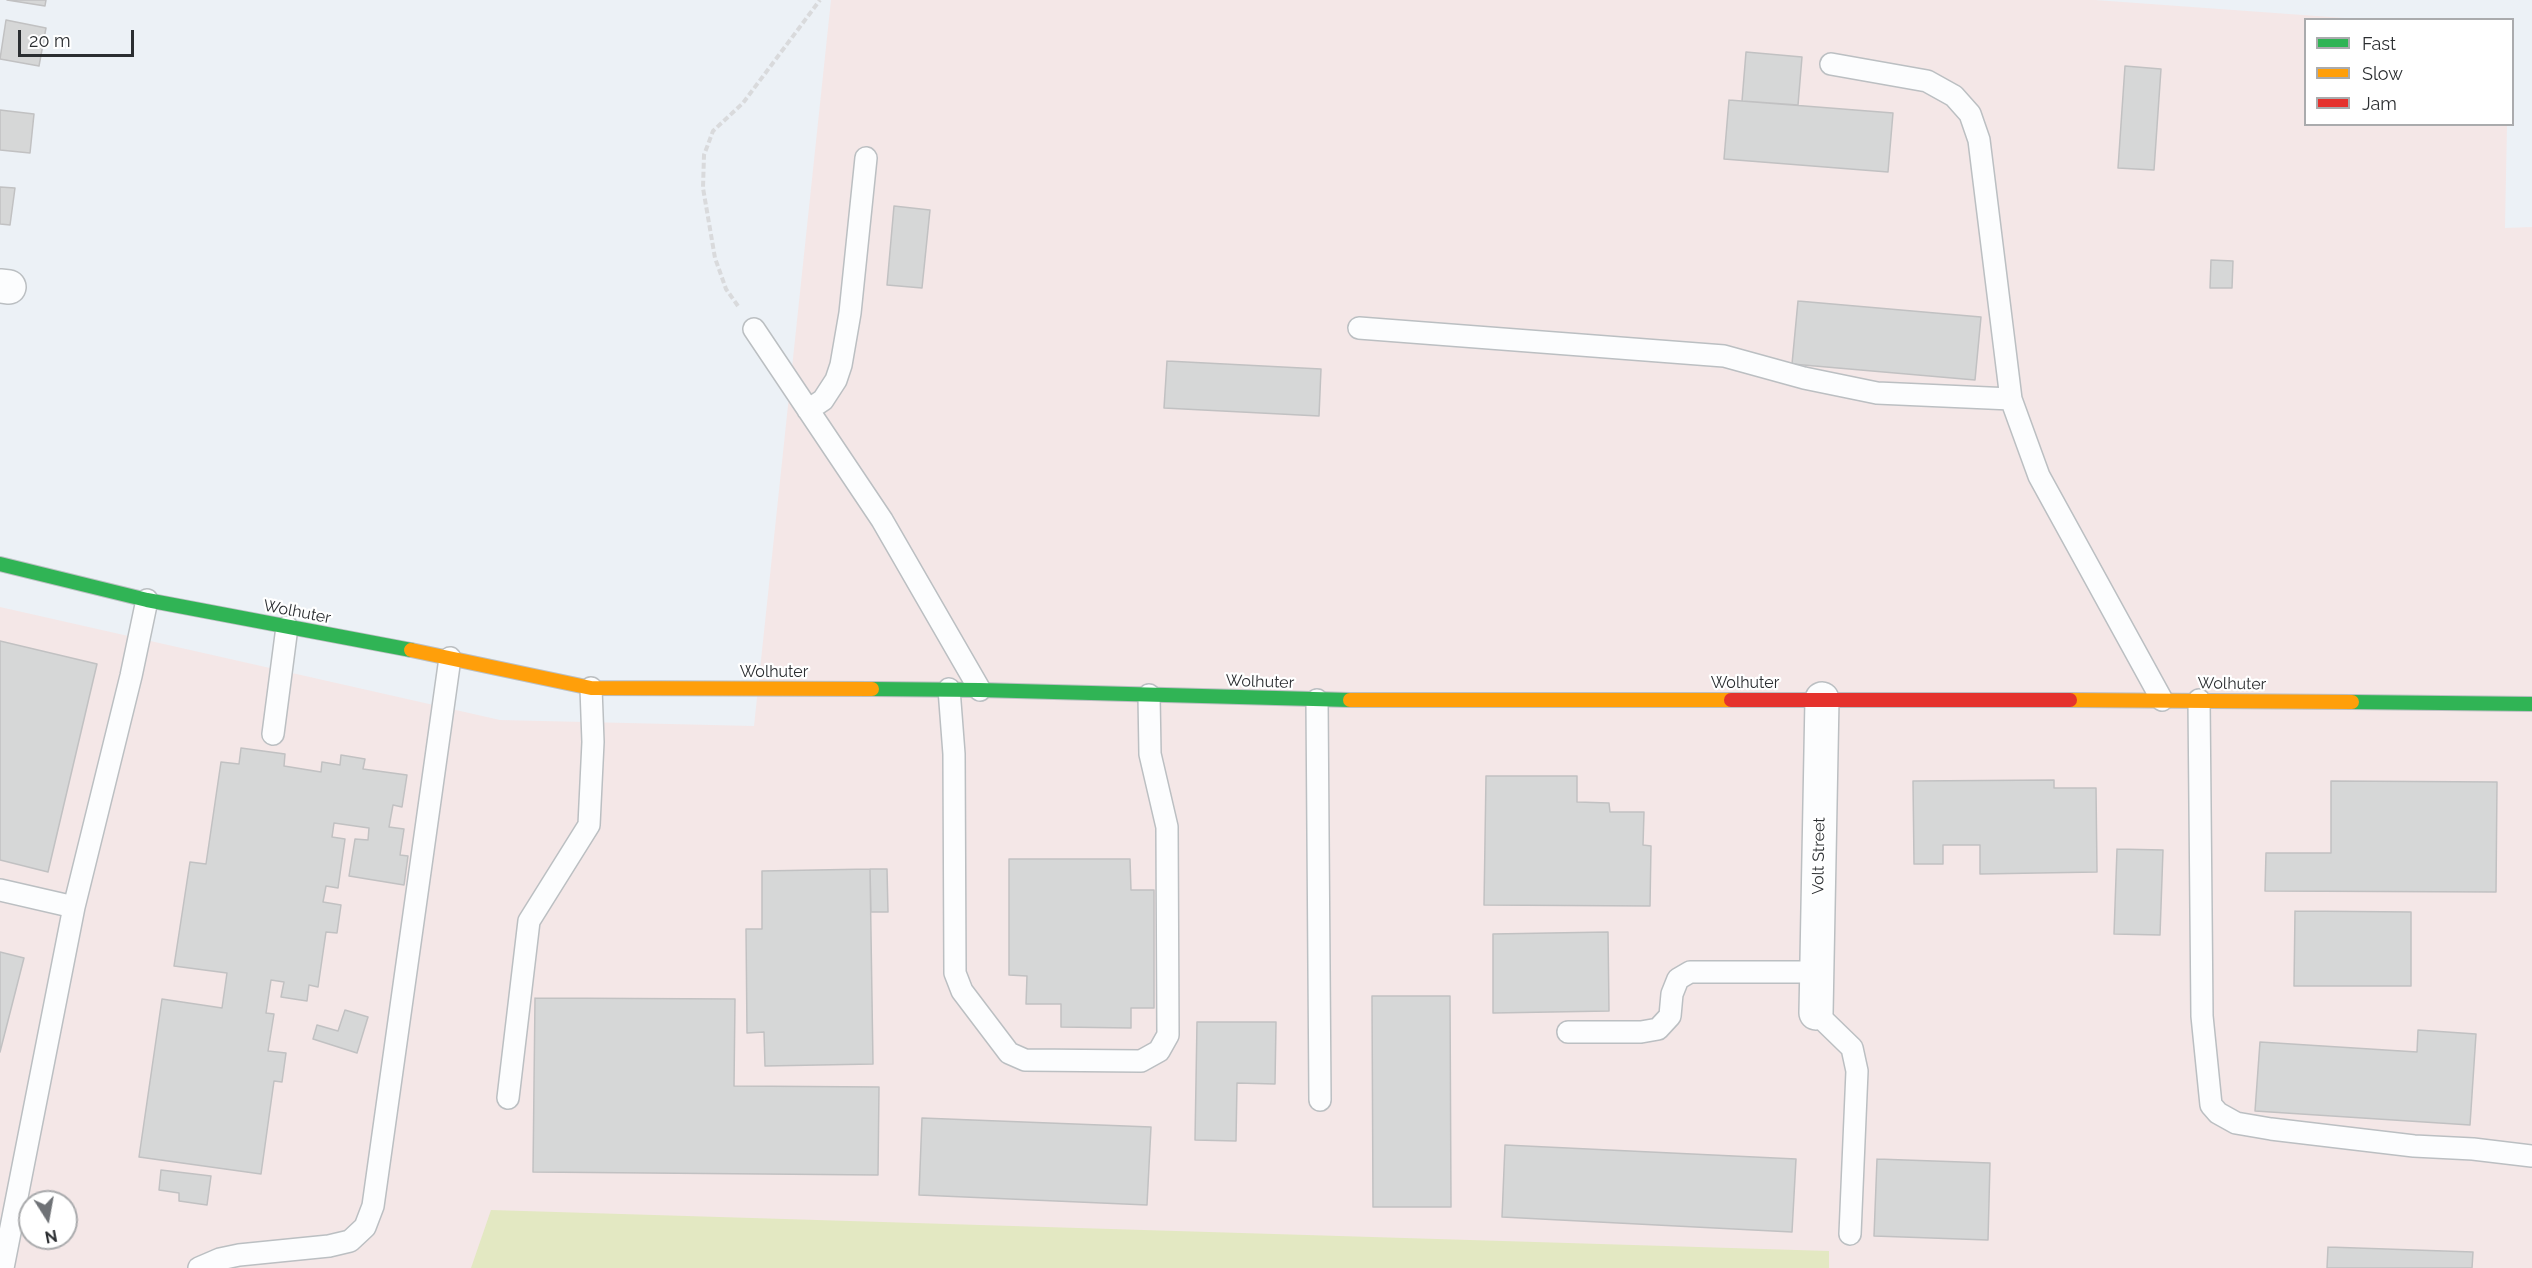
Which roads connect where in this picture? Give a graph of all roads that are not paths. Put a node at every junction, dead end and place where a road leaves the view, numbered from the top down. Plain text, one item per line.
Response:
1 (1831, 64) dead end
2 (866, 158) dead end
3 (1359, 328) dead end
4 (754, 329) road end
5 (2011, 399) junction
6 (808, 410) junction
7 (0, 564) edge
8 (147, 600) junction
9 (287, 627) junction
10 (450, 658) junction
11 (591, 688) junction
12 (949, 689) junction
13 (980, 690) junction
14 (1149, 695) junction
15 (1822, 699) junction
16 (1317, 700) junction
17 (2162, 700) junction
18 (2199, 700) junction
19 (2532, 704) edge
20 (273, 734) dead end
21 (0, 890) edge
22 (74, 907) junction
23 (1816, 972) junction
24 (1816, 1013) joint
25 (1569, 1032) dead end
26 (508, 1098) dead end
27 (1320, 1100) dead end
28 (2532, 1156) edge
29 (1850, 1234) dead end
30 (3, 1268) edge
31 (199, 1268) edge

1 - 5 lane
2 - 6 lane
3 - 5 lane
4 - 6 lane
5 - 17 lane
6 - 13 lane
7 - 8 street, Wolhuter
8 - 9 street, Wolhuter
8 - 22 lane
9 - 10 street, Wolhuter
9 - 20 lane
10 - 11 street, Wolhuter
10 - 31 lane
11 - 12 street, Wolhuter
11 - 26 lane
12 - 13 street, Wolhuter
12 - 14 lane
13 - 14 street, Wolhuter
14 - 16 street, Wolhuter
15 - 16 street, Wolhuter
15 - 17 street, Wolhuter
15 - 23 street, Volt Street
16 - 27 lane
17 - 18 street, Wolhuter
18 - 19 street, Wolhuter
18 - 28 lane
21 - 22 lane
22 - 30 lane
23 - 24 street, Volt Street
23 - 25 lane
24 - 29 lane

